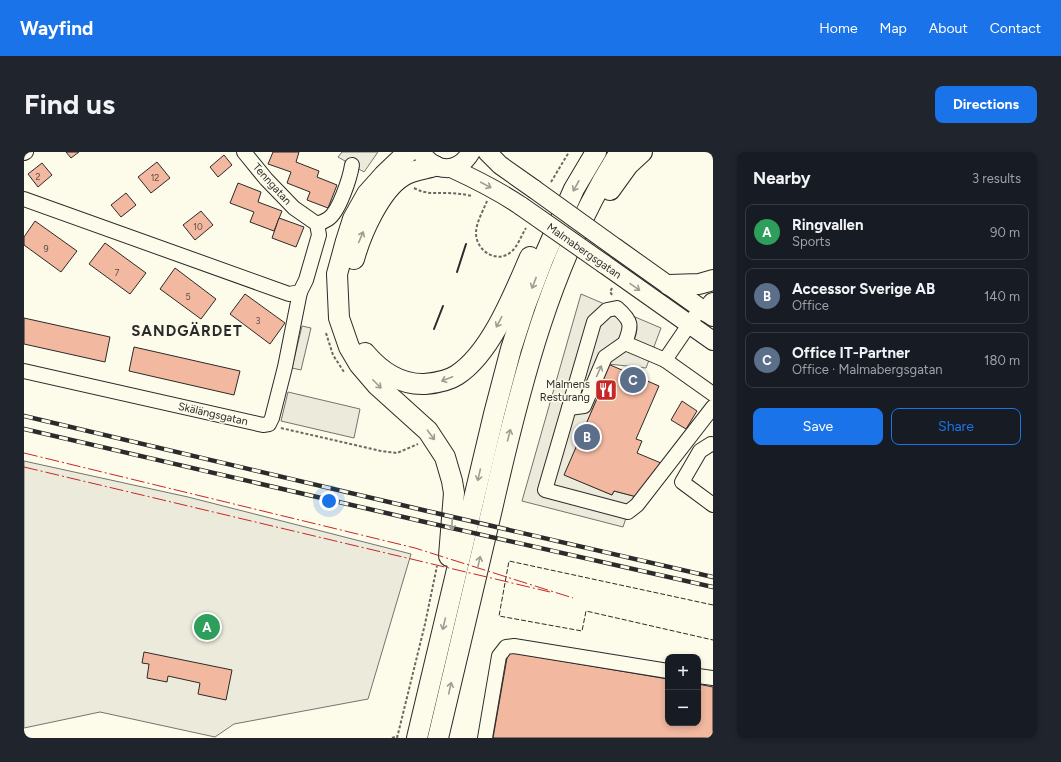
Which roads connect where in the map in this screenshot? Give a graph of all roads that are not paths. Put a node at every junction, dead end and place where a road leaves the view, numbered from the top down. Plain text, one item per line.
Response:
1 (244, 152) edge
2 (408, 152) edge
3 (421, 152) edge
4 (471, 152) edge
5 (487, 152) edge
6 (596, 152) edge
7 (620, 152) edge
8 (642, 152) edge
9 (352, 165) dead end
10 (443, 167) junction
11 (24, 200) edge
12 (592, 201) junction
13 (317, 224) junction
14 (549, 247) junction
15 (713, 280) edge
16 (669, 286) junction
17 (300, 292) junction
18 (708, 310) edge
19 (693, 327) junction
20 (713, 341) edge
21 (625, 343) junction
22 (665, 360) junction
23 (24, 371) edge
24 (713, 394) edge
25 (713, 407) edge
26 (569, 408) junction
27 (712, 444) edge
28 (713, 505) edge
29 (453, 586) junction
30 (665, 671) edge
31 (701, 676) edge
32 (713, 678) edge
33 (417, 738) edge
34 (438, 738) edge
35 (485, 738) edge

1 - 13 street, Tenngatan
2 -> 29 highway
3 - 10 main road, Malmabergsgatan
4 - 10 main road
5 - 16 main road, Malmabergsgatan, bridge
6 -> 14 highway
7 - 12 highway
8 - 12 highway
9 - 13 street
14 -> 10 highway
10 -> 19 main road, Malmabergsgatan, bridge
11 - 17 street
34 -> 12 highway
13 - 17 street
14 -> 29 highway
15 - 16 highway
16 - 18 main road, Malmabergsgatan
17 - 23 street, Skälängsgatan
18 - 19 main road
19 - 20 main road, Malmabergsgatan
19 - 22 street
21 - 22 street
26 -> 21 street
21 - 26 street
22 - 24 street
25 - 26 street
27 - 28 street
29 -> 33 highway
30 - 35 street
31 - 32 street

